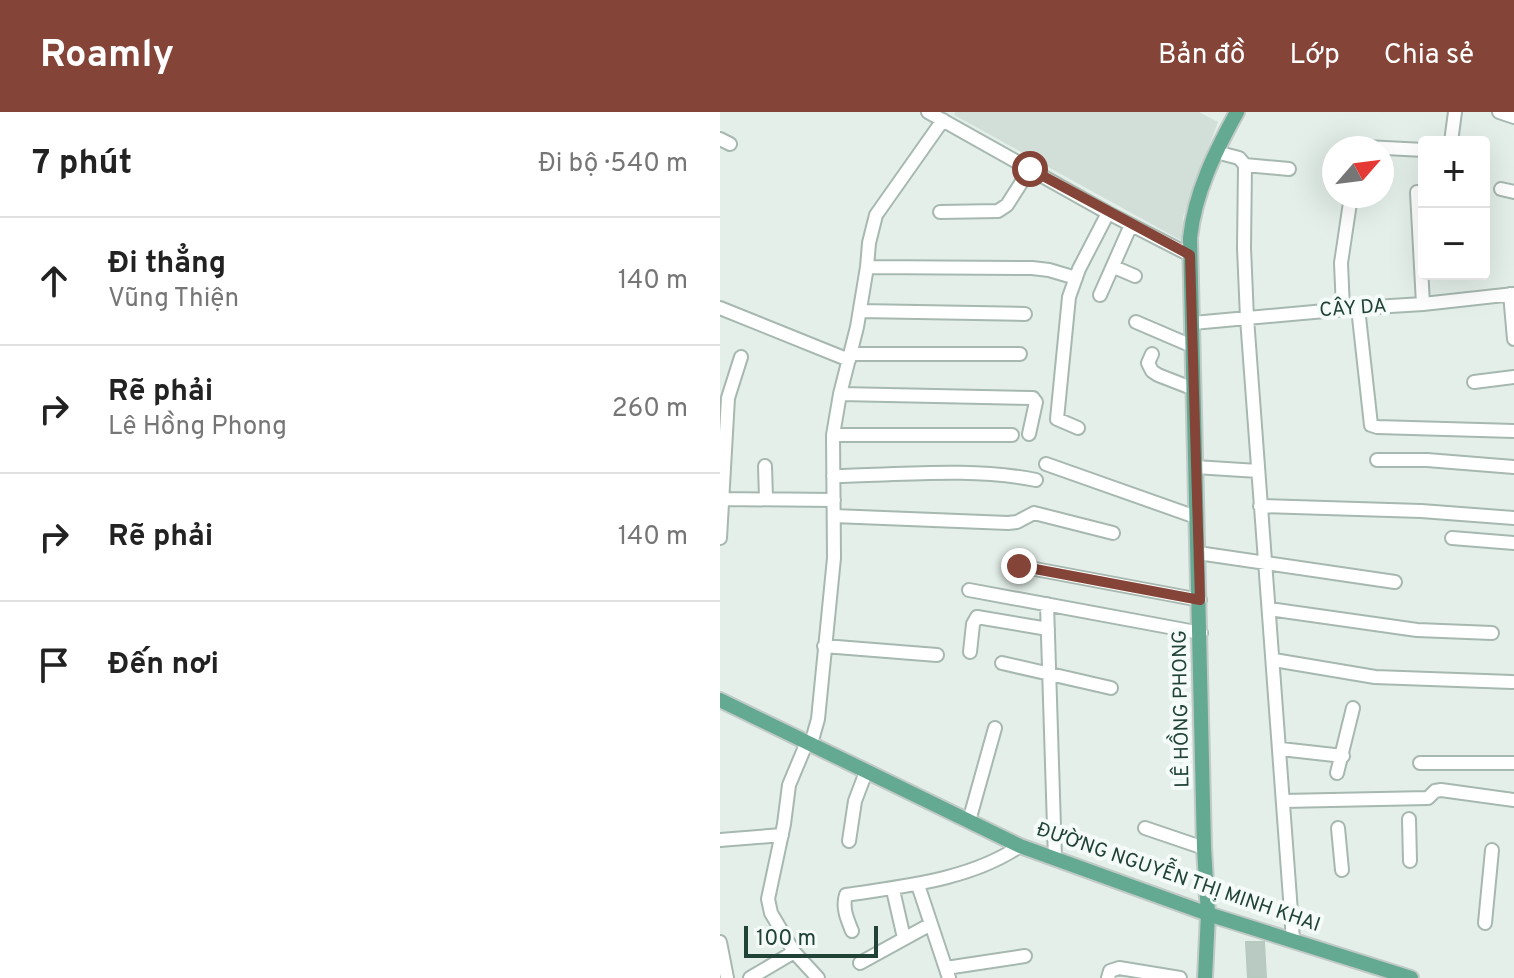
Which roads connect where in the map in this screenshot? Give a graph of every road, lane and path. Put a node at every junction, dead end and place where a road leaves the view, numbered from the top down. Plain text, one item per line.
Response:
1 (928, 112) edge
2 (1237, 112) edge
3 (1455, 112) edge
4 (1499, 112) edge
5 (1514, 117) edge
6 (943, 120) junction
7 (1452, 136) edge
8 (1394, 148) edge
9 (1418, 150) edge
10 (1216, 152) junction
11 (1245, 165) junction
12 (1030, 169) junction
13 (1289, 169) dead end
14 (1417, 192) dead end
15 (1349, 208) edge
16 (940, 212) dead end
17 (1108, 213) junction
18 (1131, 225) junction
19 (1190, 255) junction
20 (867, 267) junction
21 (1114, 267) junction
22 (1135, 276) dead end
23 (1076, 278) junction
24 (1512, 294) edge
25 (1100, 295) dead end
26 (1423, 304) junction
27 (720, 308) edge
28 (1358, 308) junction
29 (1343, 309) junction
30 (860, 311) junction
31 (1025, 314) dead end
32 (1247, 318) junction
33 (1136, 322) dead end
34 (1193, 323) junction
35 (1514, 339) edge
36 (1192, 346) junction
37 (1020, 354) dead end
38 (1152, 354) dead end
39 (741, 357) dead end
40 (850, 357) junction
41 (1514, 377) edge
42 (1474, 382) dead end
43 (1194, 389) junction
44 (840, 394) junction
45 (1078, 428) dead end
46 (1514, 431) edge
47 (1029, 434) dead end
48 (833, 435) junction
49 (1012, 435) dead end
50 (1377, 460) dead end
51 (1046, 464) dead end
52 (765, 466) dead end
53 (1195, 467) junction
54 (1514, 467) edge
55 (1258, 471) junction
56 (833, 476) junction
57 (1036, 480) dead end
58 (766, 498) junction
59 (722, 499) edge
60 (834, 500) junction
61 (1260, 506) junction
62 (834, 516) junction
63 (1196, 517) junction
64 (1514, 518) edge
65 (1113, 533) dead end
66 (720, 538) edge
67 (1452, 538) dead end
68 (1514, 543) edge
69 (1198, 553) junction
70 (1264, 561) junction
71 (1019, 566) dead end
72 (1395, 582) dead end
73 (969, 590) dead end
74 (1200, 600) junction
75 (1047, 604) junction
76 (1269, 609) junction
77 (1048, 629) junction
78 (1201, 633) junction
79 (1492, 633) dead end
80 (824, 646) junction
81 (970, 652) dead end
82 (937, 655) dead end
83 (1274, 660) junction
84 (1002, 663) dead end
85 (1050, 673) junction
86 (1512, 682) edge
87 (1111, 688) dead end
88 (720, 700) edge
89 (1353, 708) dead end
90 (995, 728) dead end
91 (809, 743) junction
92 (1281, 749) junction
93 (1343, 756) junction
94 (1420, 763) dead end
95 (1514, 763) edge
96 (866, 772) junction
97 (1337, 773) dead end
98 (1514, 800) edge
99 (1283, 801) junction
100 (1409, 819) dead end
101 (969, 821) junction
102 (1145, 828) dead end
103 (1338, 828) dead end
104 (782, 835) junction
105 (720, 840) edge
106 (849, 841) dead end
107 (1020, 846) junction
108 (1204, 848) junction
109 (1492, 850) dead end
110 (1055, 859) junction
111 (1410, 861) dead end
112 (1342, 870) dead end
113 (918, 885) junction
114 (893, 890) junction
115 (1208, 914) junction
116 (1485, 923) dead end
117 (931, 924) junction
118 (852, 931) dead end
119 (904, 938) junction
120 (1293, 939) junction
121 (720, 942) edge
122 (794, 952) junction
123 (1025, 956) dead end
124 (860, 963) dead end
125 (1377, 973) edge
126 (946, 974) edge
127 (727, 978) edge
128 (750, 978) edge
129 (818, 978) edge
130 (1108, 978) edge
131 (1180, 978) edge
132 (1205, 978) edge
133 (1411, 978) edge

1 - 6 street
2 - 10 main road, LÊ HỒNG PHONG
3 - 7 street
4 - 5 street
6 - 12 street
6 - 20 street
8 - 9 street
10 - 11 street
10 - 19 main road, LÊ HỒNG PHONG
11 - 13 street
11 - 32 street
12 - 16 street
12 - 17 street
14 - 26 street
15 - 29 street
17 - 18 street
17 - 23 street
18 - 19 street
18 - 21 street
19 - 34 main road, LÊ HỒNG PHONG
20 - 23 street
20 - 30 street
21 - 22 street
21 - 25 street
23 - 45 street
24 - 26 street, CÂY DA
24 - 35 street
26 - 28 street, CÂY DA
27 - 40 street
28 - 29 street, CÂY DA
28 - 46 street
29 - 32 street, CÂY DA
30 - 31 street
30 - 40 street
32 - 34 street, CÂY DA
32 - 55 street
33 - 36 street
34 - 36 main road, LÊ HỒNG PHONG
36 - 43 main road, LÊ HỒNG PHONG
37 - 40 street
38 - 43 street
39 - 59 street
40 - 44 street
41 - 42 street
43 - 53 main road, LÊ HỒNG PHONG
44 - 47 street
44 - 48 street
48 - 49 street
48 - 56 street
50 - 54 street
51 - 63 street
52 - 58 street
53 - 55 street
53 - 63 main road, LÊ HỒNG PHONG
55 - 61 street
56 - 57 street
56 - 60 street
58 - 59 street
58 - 60 street
59 - 66 street
60 - 62 street
61 - 64 street
61 - 70 street
62 - 65 street
62 - 80 street
63 - 69 main road, LÊ HỒNG PHONG
67 - 68 street
69 - 70 street
69 - 74 main road, LÊ HỒNG PHONG
70 - 72 street
70 - 76 street
71 - 74 street
73 - 75 street
74 - 78 main road, LÊ HỒNG PHONG
75 - 77 street
75 - 78 street
76 - 79 street
76 - 83 street
77 - 81 street
77 - 85 street
78 - 108 main road, LÊ HỒNG PHONG
80 - 82 street
80 - 91 street
83 - 86 street
83 - 92 street
84 - 85 street
85 - 87 street
85 - 110 street
88 - 91 main road, ĐƯỜNG NGUYỄN THỊ MINH KHAI
89 - 93 street
90 - 101 street
91 - 96 main road, ĐƯỜNG NGUYỄN THỊ MINH KHAI
91 - 104 street
92 - 93 street
92 - 99 street
93 - 97 street
94 - 95 street
96 - 101 main road, ĐƯỜNG NGUYỄN THỊ MINH KHAI
96 - 106 street
98 - 99 street
99 - 120 street
100 - 111 street
101 - 107 main road, ĐƯỜNG NGUYỄN THỊ MINH KHAI
102 - 108 street
103 - 112 street
104 - 105 street
104 - 122 street
107 - 110 main road, ĐƯỜNG NGUYỄN THỊ MINH KHAI
107 - 113 street
108 - 115 main road, LÊ HỒNG PHONG
109 - 116 street
110 - 115 main road, ĐƯỜNG NGUYỄN THỊ MINH KHAI
113 - 114 street
113 - 117 street
114 - 118 street
114 - 119 street
115 - 120 main road, ĐƯỜNG NGUYỄN THỊ MINH KHAI
115 - 132 main road, LÊ HỒNG PHONG
117 - 119 street
117 - 126 street
119 - 124 street
120 - 125 main road, ĐƯỜNG NGUYỄN THỊ MINH KHAI
121 - 127 street
122 - 128 street
122 - 129 street
123 - 126 street
125 - 133 main road, ĐƯỜNG NGUYỄN THỊ MINH KHAI
130 - 131 street

